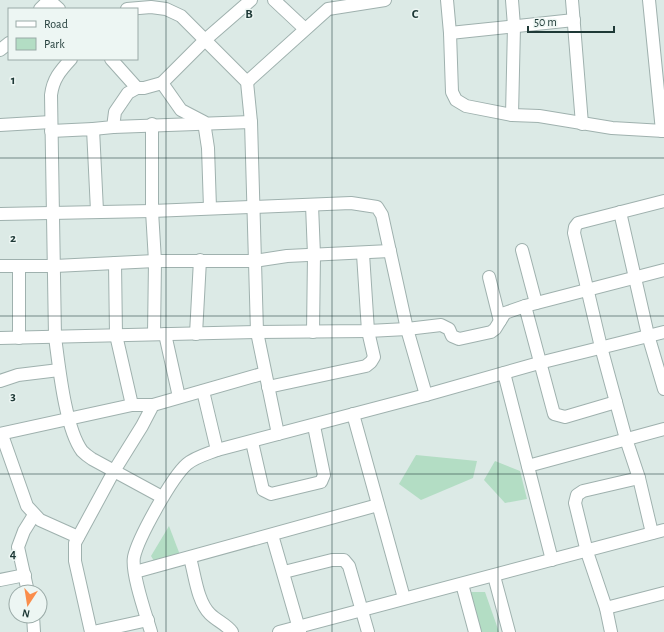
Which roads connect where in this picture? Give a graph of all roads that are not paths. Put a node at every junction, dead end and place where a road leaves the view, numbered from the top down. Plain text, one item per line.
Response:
1 (49, 0) edge
2 (251, 0) edge
3 (274, 0) edge
4 (385, 0) edge
5 (447, 0) edge
6 (512, 0) edge
7 (572, 0) edge
8 (649, 0) edge
9 (151, 4) edge
10 (41, 8) edge
11 (58, 8) edge
12 (132, 8) edge
13 (574, 20) junction
14 (514, 26) junction
15 (305, 29) junction
16 (450, 33) junction
17 (205, 40) junction
18 (8, 44) edge
19 (0, 50) edge
20 (70, 60) edge
21 (112, 60) edge
22 (247, 82) junction
23 (162, 83) junction
24 (137, 88) junction
25 (512, 116) junction
26 (204, 122) junction
27 (251, 122) junction
28 (152, 124) junction
29 (582, 124) junction
30 (0, 125) edge
31 (113, 126) junction
32 (51, 127) junction
33 (93, 129) junction
34 (663, 131) edge
35 (664, 201) edge
36 (312, 205) junction
37 (254, 206) junction
38 (210, 208) junction
39 (98, 211) junction
40 (152, 211) junction
41 (620, 212) junction
42 (53, 213) junction
43 (0, 214) edge
44 (522, 250) dead end
45 (390, 251) junction
46 (363, 254) junction
47 (314, 255) junction
48 (200, 260) junction
49 (155, 261) junction
50 (254, 261) junction
51 (115, 263) junction
52 (0, 266) edge
53 (19, 266) junction
54 (54, 266) junction
55 (664, 270) edge
56 (489, 277) dead end
57 (636, 278) junction
58 (588, 290) junction
59 (530, 305) junction
60 (500, 321) junction
61 (407, 329) junction
62 (368, 331) junction
63 (257, 332) junction
64 (313, 332) junction
65 (664, 332) edge
66 (160, 334) junction
67 (196, 334) junction
68 (116, 335) junction
69 (648, 336) junction
70 (55, 337) junction
71 (0, 338) edge
72 (20, 338) junction
73 (601, 347) junction
74 (539, 363) junction
75 (59, 370) junction
76 (265, 373) junction
77 (504, 373) junction
78 (0, 381) edge
79 (268, 387) junction
80 (664, 389) edge
81 (203, 391) junction
82 (426, 395) junction
83 (179, 398) junction
84 (616, 402) junction
85 (132, 405) junction
86 (153, 406) junction
87 (353, 414) junction
88 (69, 418) junction
89 (314, 426) junction
90 (664, 429) edge
91 (1, 434) edge
92 (278, 434) junction
93 (626, 439) junction
94 (252, 442) junction
95 (217, 450) junction
96 (528, 466) junction
97 (114, 471) junction
98 (639, 478) junction
99 (162, 497) junction
100 (378, 505) junction
101 (34, 515) junction
102 (658, 532) edge
103 (272, 535) junction
104 (78, 537) junction
105 (587, 552) junction
106 (190, 558) junction
107 (552, 560) junction
108 (135, 572) junction
109 (284, 572) junction
110 (26, 575) junction
111 (494, 576) junction
112 (0, 580) edge
113 (27, 584) edge
114 (462, 584) junction
115 (664, 593) edge
116 (404, 598) junction
117 (606, 608) junction
118 (361, 611) junction
119 (148, 620) junction
120 (299, 629) edge
121 (92, 632) edge
122 (151, 632) edge
123 (232, 632) edge
124 (279, 632) edge
125 (368, 632) edge
126 (475, 632) edge
127 (509, 632) edge
128 (611, 632) edge

1 - 10 street
1 - 11 street
2 - 17 street
3 - 15 street
4 - 15 street
5 - 16 street
6 - 14 street
7 - 13 street
8 - 34 street
9 - 12 street
9 - 17 street
13 - 14 street
13 - 29 street
14 - 16 street
14 - 25 street
15 - 22 street
16 - 25 street
17 - 22 street
17 - 23 street
18 - 19 street
20 - 32 street
21 - 24 street
22 - 27 street
23 - 24 street
23 - 26 street
24 - 31 street
25 - 29 street
26 - 27 street
26 - 28 street
26 - 38 street
27 - 37 street
28 - 31 street
28 - 40 street
29 - 34 street
30 - 32 street
31 - 33 street
32 - 33 street
32 - 42 street
33 - 39 street
35 - 41 street
36 - 37 street
36 - 45 street
36 - 47 street
37 - 38 street
37 - 50 street
38 - 40 street
39 - 40 street
39 - 42 street
40 - 49 street
41 - 57 street
41 - 58 street
42 - 43 street
42 - 54 street
44 - 59 street
45 - 46 street
45 - 61 street
46 - 47 street
46 - 62 street
47 - 50 street
47 - 64 street
48 - 49 street
48 - 50 street
48 - 67 street
49 - 51 street
49 - 66 street
50 - 63 street
51 - 54 street
51 - 68 street
52 - 53 street
53 - 54 street
53 - 72 street
54 - 70 street
55 - 57 street
56 - 60 street
57 - 58 street
57 - 69 street
58 - 59 street
58 - 73 street
59 - 60 street
59 - 74 street
60 - 61 street
61 - 62 street
61 - 82 street
62 - 64 street
62 - 79 street
63 - 64 street
63 - 67 street
63 - 76 street
65 - 69 street
66 - 67 street
66 - 68 street
66 - 83 street
68 - 70 street
68 - 85 street
69 - 73 street
69 - 80 street
70 - 72 street
70 - 75 street
71 - 72 street
73 - 74 street
73 - 84 street
74 - 77 street
74 - 84 street
75 - 78 street
75 - 88 street
76 - 79 street
76 - 81 street
77 - 82 street
77 - 96 street
79 - 92 street
81 - 83 street
81 - 95 street
82 - 87 street
83 - 86 street
84 - 93 street
85 - 86 street
85 - 88 street
86 - 97 street
87 - 89 street
87 - 100 street
88 - 91 street
88 - 97 street
89 - 92 street
89 - 94 street
90 - 93 street
91 - 101 street
92 - 94 street
93 - 96 street
93 - 98 street
94 - 95 street
95 - 99 street
96 - 107 street
97 - 99 street
97 - 104 street
98 - 102 street
98 - 105 street
99 - 108 street
100 - 103 street
100 - 116 street
101 - 104 street
101 - 110 street
102 - 105 street
103 - 106 street
103 - 109 street
104 - 121 street
105 - 107 street
105 - 117 street
106 - 108 street
106 - 123 street
107 - 111 street
108 - 119 street
109 - 118 street
109 - 120 street
110 - 112 street
110 - 113 street
111 - 114 street
111 - 127 street
114 - 116 street
114 - 126 street
115 - 117 street
116 - 118 street
117 - 128 street
118 - 120 street
118 - 125 street
119 - 121 street
119 - 122 street
120 - 124 street

